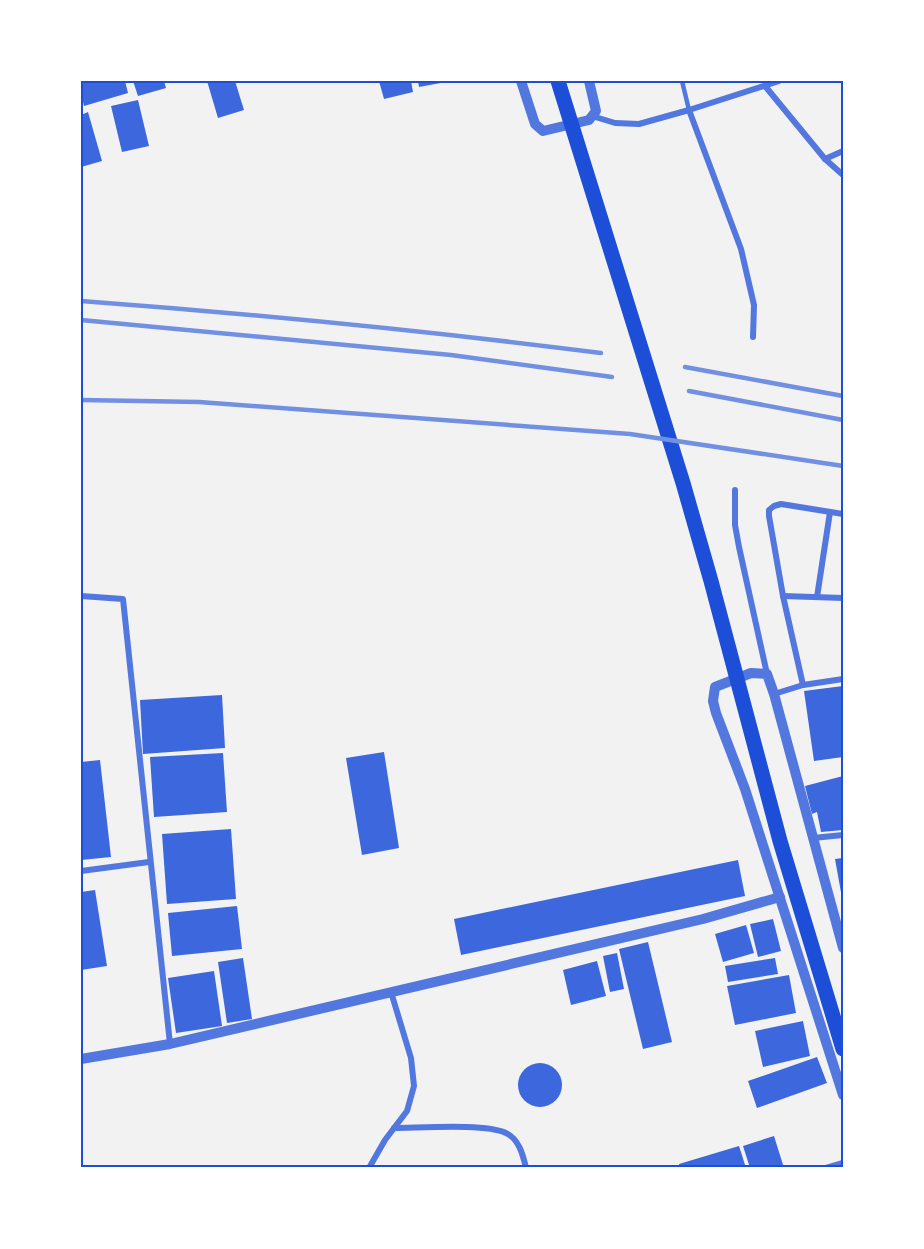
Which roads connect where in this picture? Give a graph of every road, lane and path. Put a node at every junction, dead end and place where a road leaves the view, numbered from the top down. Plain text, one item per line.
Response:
1 (521, 81) edge
2 (558, 81) edge
3 (589, 81) edge
4 (682, 81) edge
5 (779, 81) edge
6 (765, 86) junction
7 (689, 110) junction
8 (592, 116) junction
9 (843, 151) edge
10 (825, 159) junction
11 (843, 175) edge
12 (753, 337) dead end
13 (735, 490) dead end
14 (830, 512) junction
15 (843, 514) edge
16 (81, 596) edge
17 (783, 596) junction
18 (817, 597) junction
19 (843, 597) edge
20 (767, 674) junction
21 (843, 679) edge
22 (803, 685) junction
23 (774, 694) junction
24 (843, 835) edge
25 (813, 838) junction
26 (149, 862) junction
27 (81, 871) edge
28 (780, 897) junction
29 (843, 948) edge
30 (392, 992) junction
31 (170, 1044) junction
32 (843, 1049) edge
33 (81, 1059) edge
34 (843, 1095) edge
35 (394, 1128) junction
36 (843, 1163) edge
37 (369, 1168) edge
38 (526, 1168) edge
39 (826, 1168) edge

1 - 8 street
2 - 32 main road
3 - 8 street
4 - 7 lane
5 - 6 street
6 - 7 street
6 - 10 street
7 - 8 street
7 - 12 street
9 - 10 street
10 - 11 street
13 - 20 street
14 - 15 street
14 - 17 street
14 - 18 street
16 - 26 street
17 - 18 street
17 - 22 street
18 - 19 street
20 - 23 street
20 - 28 street
21 - 22 street
22 - 23 street
23 - 25 street
24 - 25 street
25 - 29 street
26 - 27 street
26 - 31 street
28 - 30 street
28 - 34 street
30 - 31 street
30 - 35 street
31 - 33 street
35 - 37 street
35 - 38 street
36 - 39 street

